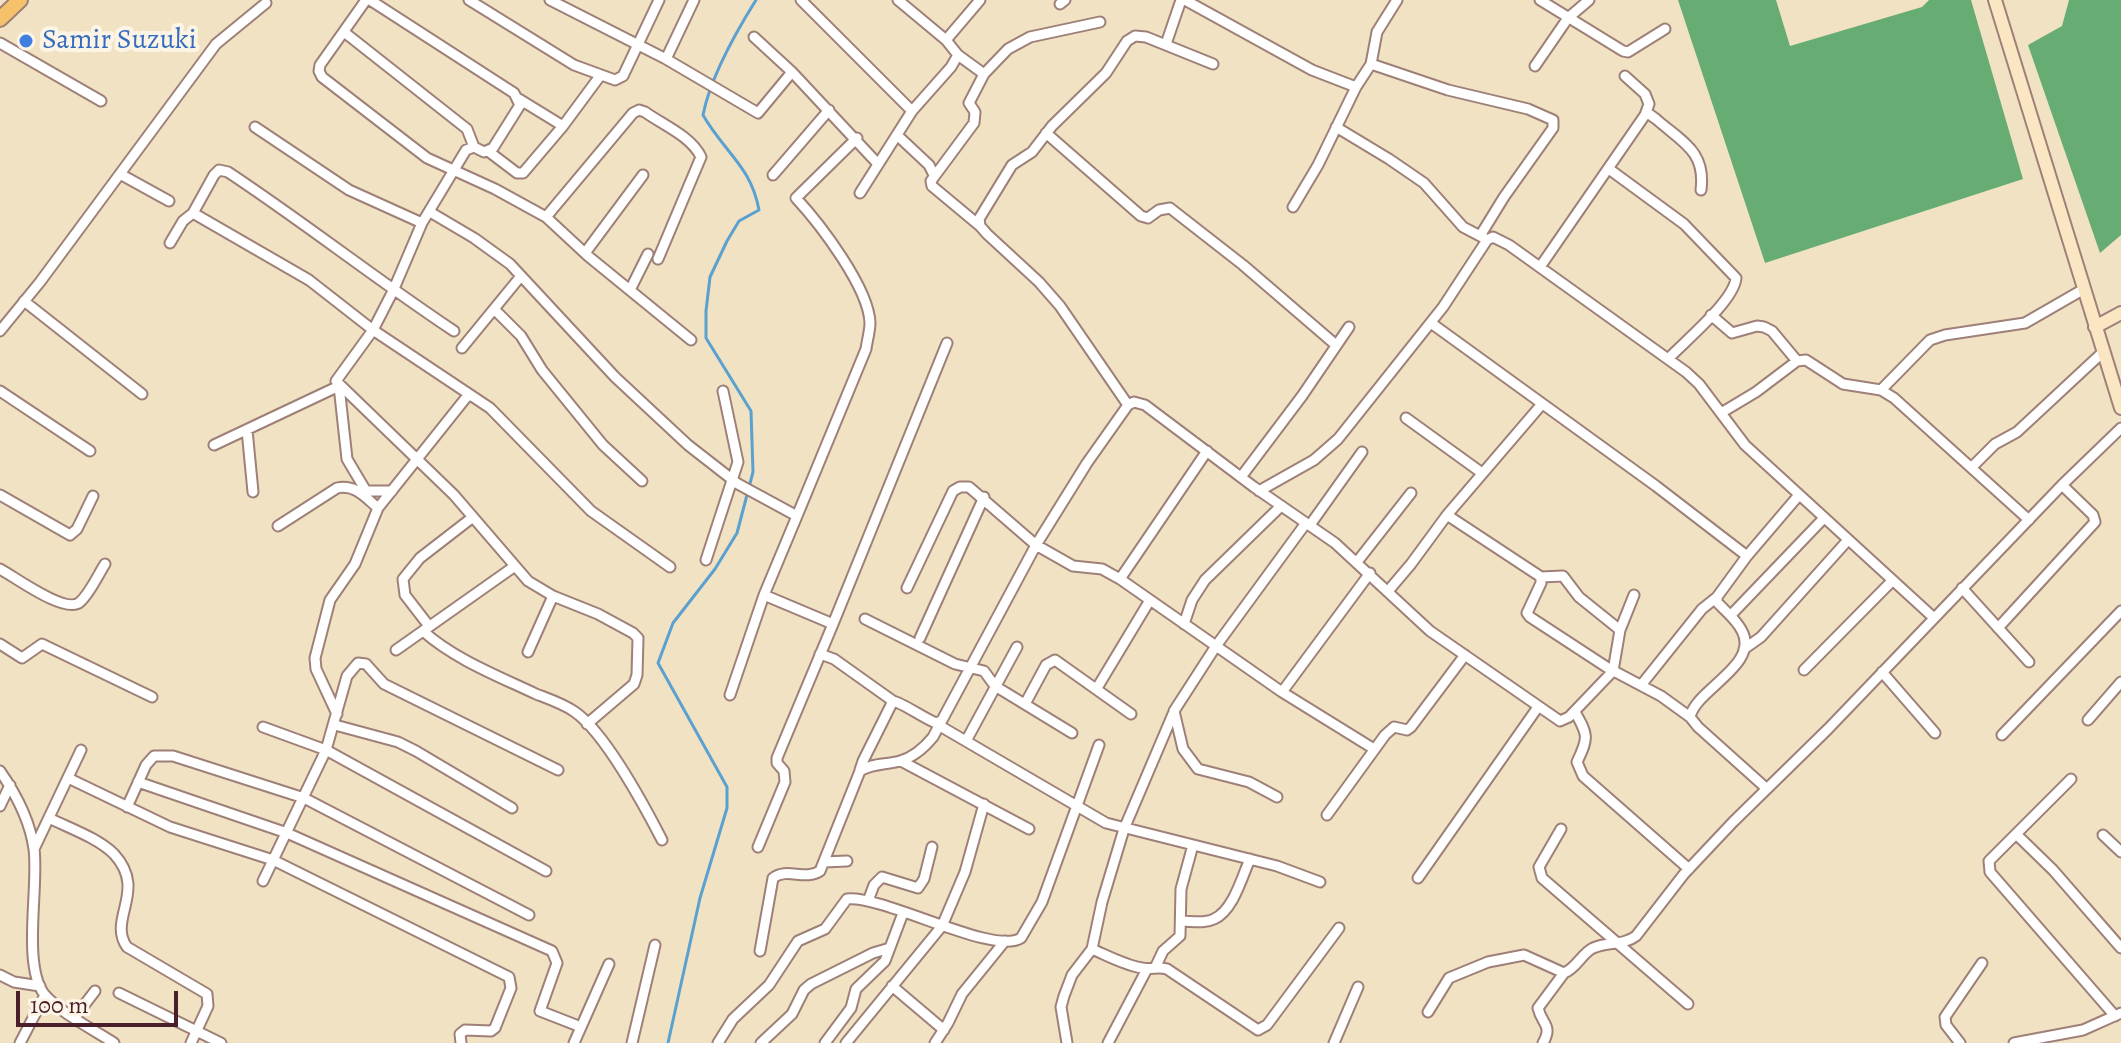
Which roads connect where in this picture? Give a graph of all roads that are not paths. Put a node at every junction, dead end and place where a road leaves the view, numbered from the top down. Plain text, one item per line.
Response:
1 (20, 0) edge
2 (368, 0) edge
3 (469, 0) edge
4 (550, 0) edge
5 (659, 0) edge
6 (694, 0) edge
7 (801, 0) edge
8 (898, 0) edge
9 (1183, 0) edge
10 (1397, 0) edge
11 (1540, 0) edge
12 (1589, 0) edge
13 (1995, 0) edge
14 (977, 1) edge
15 (266, 3) dead end
16 (1568, 18) junction
17 (0, 19) edge
18 (1100, 22) dead end
19 (1665, 29) dead end
20 (344, 32) junction
21 (754, 37) dead end
22 (946, 40) junction
23 (0, 43) edge
24 (1166, 44) junction
25 (637, 45) junction
26 (958, 55) junction
27 (666, 59) junction
28 (1213, 64) dead end
29 (1371, 64) junction
30 (1535, 66) dead end
31 (792, 72) junction
32 (984, 74) junction
33 (600, 76) junction
34 (1625, 76) dead end
35 (1356, 87) junction
36 (519, 99) junction
37 (101, 101) dead end
38 (829, 110) junction
39 (912, 111) junction
40 (1645, 115) junction
41 (563, 126) junction
42 (255, 127) dead end
43 (1336, 127) junction
44 (1046, 133) junction
45 (897, 135) junction
46 (857, 138) junction
47 (474, 147) junction
48 (488, 151) junction
49 (878, 164) junction
50 (1609, 169) junction
51 (453, 172) junction
52 (120, 174) junction
53 (643, 175) dead end
54 (773, 175) dead end
55 (934, 175) junction
56 (1701, 190) dead end
57 (860, 193) dead end
58 (169, 201) dead end
59 (1293, 207) dead end
60 (430, 212) junction
61 (193, 213) junction
62 (546, 217) junction
63 (422, 223) junction
64 (980, 226) junction
65 (1484, 238) junction
66 (170, 243) dead end
67 (585, 253) junction
68 (1540, 267) junction
69 (521, 276) junction
70 (2084, 289) junction
71 (630, 290) junction
72 (393, 291) junction
73 (24, 301) junction
74 (494, 309) junction
75 (2121, 313) edge
76 (1711, 315) junction
77 (1431, 323) junction
78 (1349, 327) dead end
79 (2095, 327) junction
80 (373, 330) junction
81 (0, 331) edge
82 (454, 331) dead end
83 (691, 340) dead end
84 (947, 343) dead end
85 (1336, 345) junction
86 (462, 348) dead end
87 (2103, 352) junction
88 (1668, 359) junction
89 (1797, 361) junction
90 (339, 386) junction
91 (1881, 390) junction
92 (0, 391) edge
93 (723, 391) dead end
94 (142, 394) dead end
95 (469, 394) junction
96 (1542, 404) junction
97 (1128, 405) junction
98 (2121, 408) edge
99 (1721, 413) junction
100 (1406, 418) dead end
101 (2121, 428) edge
102 (247, 430) junction
103 (214, 445) dead end
104 (90, 451) dead end
105 (1207, 451) junction
106 (1362, 452) dead end
107 (418, 462) junction
108 (1972, 467) junction
109 (1482, 473) junction
110 (1241, 477) junction
111 (642, 481) dead end
112 (736, 482) junction
113 (2062, 485) junction
114 (392, 491) junction
115 (1259, 491) junction
116 (253, 492) dead end
117 (1411, 493) dead end
118 (0, 495) edge
119 (1799, 495) junction
120 (93, 496) dead end
121 (984, 497) junction
122 (1281, 506) junction
123 (378, 508) junction
124 (1447, 515) junction
125 (797, 516) junction
126 (473, 517) junction
127 (1824, 518) junction
128 (2029, 520) junction
129 (1308, 524) junction
130 (278, 526) dead end
131 (1848, 540) junction
132 (1036, 545) junction
133 (1747, 556) junction
134 (706, 560) dead end
135 (1357, 562) junction
136 (105, 564) dead end
137 (515, 566) junction
138 (670, 567) dead end
139 (0, 569) edge
140 (1370, 573) junction
141 (1541, 577) junction
142 (1120, 579) junction
143 (1892, 581) junction
144 (907, 588) dead end
145 (1962, 588) junction
146 (1389, 590) junction
147 (764, 595) junction
148 (1634, 595) dead end
149 (553, 596) junction
150 (1717, 597) junction
151 (1150, 600) junction
152 (2121, 611) edge
153 (1731, 615) junction
154 (1934, 618) junction
155 (865, 619) dead end
156 (833, 624) junction
157 (1184, 624) junction
158 (1998, 628) junction
159 (426, 629) junction
160 (1620, 630) junction
161 (920, 638) dead end
162 (0, 644) edge
163 (1216, 646) junction
164 (1017, 647) dead end
165 (1744, 649) junction
166 (396, 650) dead end
167 (528, 652) dead end
168 (820, 654) junction
169 (1465, 655) junction
170 (2029, 662) dead end
171 (971, 668) junction
172 (1804, 670) dead end
173 (1613, 671) junction
174 (1882, 672) junction
175 (2121, 682) edge
176 (1642, 684) junction
177 (995, 686) junction
178 (1097, 688) junction
179 (1282, 692) junction
180 (730, 695) dead end
181 (152, 697) dead end
182 (893, 701) junction
183 (1025, 704) junction
184 (1538, 707) junction
185 (1174, 711) junction
186 (1575, 712) junction
187 (337, 714) junction
188 (1131, 714) dead end
189 (1690, 717) junction
190 (2088, 720) dead end
191 (587, 724) junction
192 (335, 725) junction
193 (940, 726) junction
194 (263, 727) dead end
195 (1072, 733) dead end
196 (1935, 733) dead end
197 (2002, 735) dead end
198 (966, 741) junction
199 (1099, 745) dead end
200 (1374, 749) junction
201 (81, 750) dead end
202 (326, 750) junction
203 (901, 761) junction
204 (558, 770) dead end
205 (0, 771) edge
206 (860, 771) junction
207 (68, 778) junction
208 (2071, 779) dead end
209 (138, 782) junction
210 (10, 785) junction
211 (1766, 788) junction
212 (1277, 797) dead end
213 (304, 798) junction
214 (984, 804) junction
215 (0, 806) edge
216 (127, 807) junction
217 (1078, 807) junction
218 (512, 808) dead end
219 (1327, 815) dead end
220 (49, 818) junction
221 (1029, 829) dead end
222 (1124, 829) junction
223 (1561, 829) dead end
224 (287, 833) junction
225 (2016, 834) junction
226 (2103, 835) dead end
227 (662, 840) dead end
228 (1193, 845) junction
229 (758, 847) dead end
230 (932, 847) dead end
231 (34, 849) junction
232 (2121, 852) edge
233 (1250, 859) junction
234 (273, 860) junction
235 (847, 861) dead end
236 (824, 862) junction
237 (1689, 869) junction
238 (546, 871) dead end
239 (1418, 878) dead end
240 (263, 881) dead end
241 (1320, 882) dead end
242 (868, 901) junction
243 (903, 913) junction
244 (529, 915) dead end
245 (1181, 921) junction
246 (942, 926) junction
247 (1339, 928) dead end
248 (1005, 941) junction
249 (1619, 943) junction
250 (655, 945) dead end
251 (890, 948) junction
252 (2121, 948) edge
253 (1092, 949) junction
254 (760, 951) dead end
255 (1982, 963) dead end
256 (609, 964) dead end
257 (1151, 969) junction
258 (1564, 973) junction
259 (0, 975) edge
260 (892, 986) junction
261 (1358, 987) dead end
262 (43, 991) junction
263 (95, 991) dead end
264 (119, 993) dead end
265 (1688, 1004) dead end
266 (1428, 1012) dead end
267 (2118, 1015) edge
268 (75, 1017) junction
269 (581, 1027) junction
270 (197, 1030) junction
271 (944, 1030) junction
272 (2065, 1039) edge
273 (2050, 1040) edge
274 (20, 1043) edge
275 (114, 1043) edge
276 (191, 1043) edge
277 (221, 1043) edge
278 (461, 1043) edge
279 (574, 1043) edge
280 (632, 1043) edge
281 (718, 1043) edge
282 (761, 1043) edge
283 (825, 1043) edge
284 (846, 1043) edge
285 (935, 1043) edge
286 (1067, 1043) edge
287 (1108, 1043) edge
288 (1334, 1043) edge
289 (1543, 1043) edge
290 (1960, 1043) edge
291 (2014, 1043) edge

1 - 17 main road
2 - 20 street
2 - 36 street
3 - 33 street
4 - 25 street
5 - 25 street
6 - 27 street
7 - 39 street
8 - 22 street
9 - 24 street
9 - 35 street
10 - 29 street
11 - 16 street
12 - 16 street
13 - 70 main road
14 - 22 street
15 - 52 street
16 - 19 street
16 - 30 street
18 - 32 street
20 - 47 street
20 - 51 street
21 - 31 street
22 - 26 street
23 - 37 street
24 - 28 street
24 - 44 street
25 - 27 street
25 - 33 street
26 - 32 street
26 - 39 street
27 - 31 street
29 - 35 street
29 - 65 street
31 - 38 street
32 - 55 street
33 - 41 street
34 - 40 street
35 - 43 street
36 - 41 street
36 - 48 street
38 - 46 street
38 - 54 street
39 - 45 street
40 - 50 street
40 - 56 street
41 - 48 street
42 - 63 street
43 - 59 street
43 - 65 street
44 - 64 street
44 - 85 street
45 - 49 street
45 - 55 street
46 - 49 street
46 - 125 street
47 - 48 street
47 - 51 street
49 - 57 street
50 - 68 street
50 - 76 street
51 - 60 street
51 - 62 street
52 - 58 street
52 - 73 street
53 - 67 street
55 - 64 street
60 - 63 street
60 - 69 street
61 - 66 street
61 - 72 street
61 - 80 street
62 - 67 street
62 - 71 street
63 - 72 street
64 - 97 street
65 - 68 street
65 - 77 street
67 - 71 street
68 - 88 street
69 - 74 street
69 - 112 street
70 - 79 main road
70 - 91 street
71 - 83 street
72 - 80 street
72 - 82 street
73 - 81 street
73 - 94 street
74 - 86 street
74 - 111 street
75 - 79 main road
76 - 88 street
76 - 89 street
77 - 96 street
77 - 115 street
78 - 85 street
79 - 87 main road
80 - 90 street
80 - 95 street
84 - 156 street
85 - 110 street
87 - 98 main road
87 - 108 street
88 - 99 street
89 - 91 street
89 - 99 street
90 - 102 street
90 - 107 street
90 - 114 street
91 - 108 street
92 - 104 street
93 - 112 street
95 - 107 street
95 - 138 street
96 - 109 street
96 - 133 street
97 - 105 street
97 - 132 street
99 - 119 street
100 - 109 street
101 - 113 street
102 - 103 street
102 - 116 street
105 - 110 street
105 - 142 street
106 - 129 street
107 - 114 street
107 - 126 street
108 - 128 street
109 - 124 street
110 - 115 street
112 - 125 street
112 - 134 street
113 - 128 street
113 - 158 street
114 - 123 street
115 - 122 street
117 - 135 street
118 - 120 street
119 - 127 street
119 - 133 street
121 - 132 street
121 - 144 street
121 - 161 street
122 - 129 street
122 - 157 street
123 - 130 street
123 - 187 street
124 - 141 street
124 - 146 street
125 - 147 street
126 - 137 street
126 - 159 street
127 - 131 street
127 - 153 street
128 - 145 street
129 - 135 street
129 - 163 street
131 - 143 street
131 - 165 street
132 - 142 street
132 - 171 street
133 - 150 street
135 - 140 street
136 - 139 street
137 - 149 street
137 - 159 street
140 - 146 street
140 - 179 street
141 - 160 street
141 - 173 street
142 - 151 street
143 - 154 street
143 - 172 street
145 - 154 street
145 - 158 street
146 - 169 street
147 - 156 street
147 - 180 street
148 - 160 street
149 - 167 street
149 - 191 street
150 - 153 street
150 - 176 street
151 - 157 street
151 - 178 street
152 - 197 street
153 - 165 street
154 - 174 street
155 - 171 street
156 - 168 street
157 - 163 street
158 - 170 street
159 - 166 street
159 - 191 street
160 - 173 street
162 - 181 street
163 - 179 street
163 - 185 street
164 - 177 street
165 - 189 street
168 - 182 street
168 - 229 street
169 - 184 street
169 - 200 street
171 - 177 street
171 - 193 street
173 - 176 street
173 - 186 street
174 - 196 street
174 - 211 street
175 - 190 street
176 - 189 street
177 - 183 street
177 - 198 street
178 - 183 street
178 - 188 street
179 - 200 street
182 - 193 street
182 - 206 street
183 - 195 street
184 - 186 street
184 - 239 street
185 - 212 street
185 - 222 street
186 - 237 street
187 - 192 street
187 - 204 street
189 - 211 street
191 - 227 street
192 - 202 street
192 - 218 street
193 - 198 street
193 - 203 street
194 - 202 street
198 - 217 street
199 - 217 street
200 - 219 street
201 - 207 street
202 - 213 street
202 - 238 street
203 - 206 street
203 - 214 street
205 - 210 street
206 - 236 street
207 - 216 street
207 - 220 street
208 - 225 street
209 - 213 street
209 - 216 street
209 - 224 street
210 - 215 street
210 - 231 street
211 - 237 street
213 - 224 street
213 - 244 street
214 - 221 street
214 - 246 street
216 - 234 street
217 - 222 street
217 - 248 street
220 - 231 street
220 - 270 street
222 - 228 street
222 - 253 street
223 - 249 street
224 - 234 street
224 - 269 street
225 - 252 street
225 - 267 street
226 - 232 street
228 - 233 street
228 - 245 street
230 - 242 street
231 - 262 street
233 - 241 street
233 - 245 street
234 - 240 street
234 - 278 street
235 - 236 street
236 - 254 street
237 - 249 street
242 - 243 street
242 - 281 street
243 - 246 street
243 - 251 street
245 - 257 street
246 - 248 street
246 - 260 street
247 - 257 street
248 - 271 street
249 - 258 street
249 - 265 street
250 - 280 street
251 - 282 street
251 - 283 street
253 - 257 street
253 - 286 street
255 - 290 street
256 - 269 street
257 - 287 street
258 - 266 street
258 - 289 street
259 - 262 street
260 - 271 street
260 - 284 street
261 - 288 street
262 - 268 street
262 - 274 street
263 - 268 street
264 - 270 street
267 - 272 street
268 - 275 street
269 - 279 street
270 - 276 street
270 - 277 street
271 - 285 street
272 - 273 street
273 - 291 street

